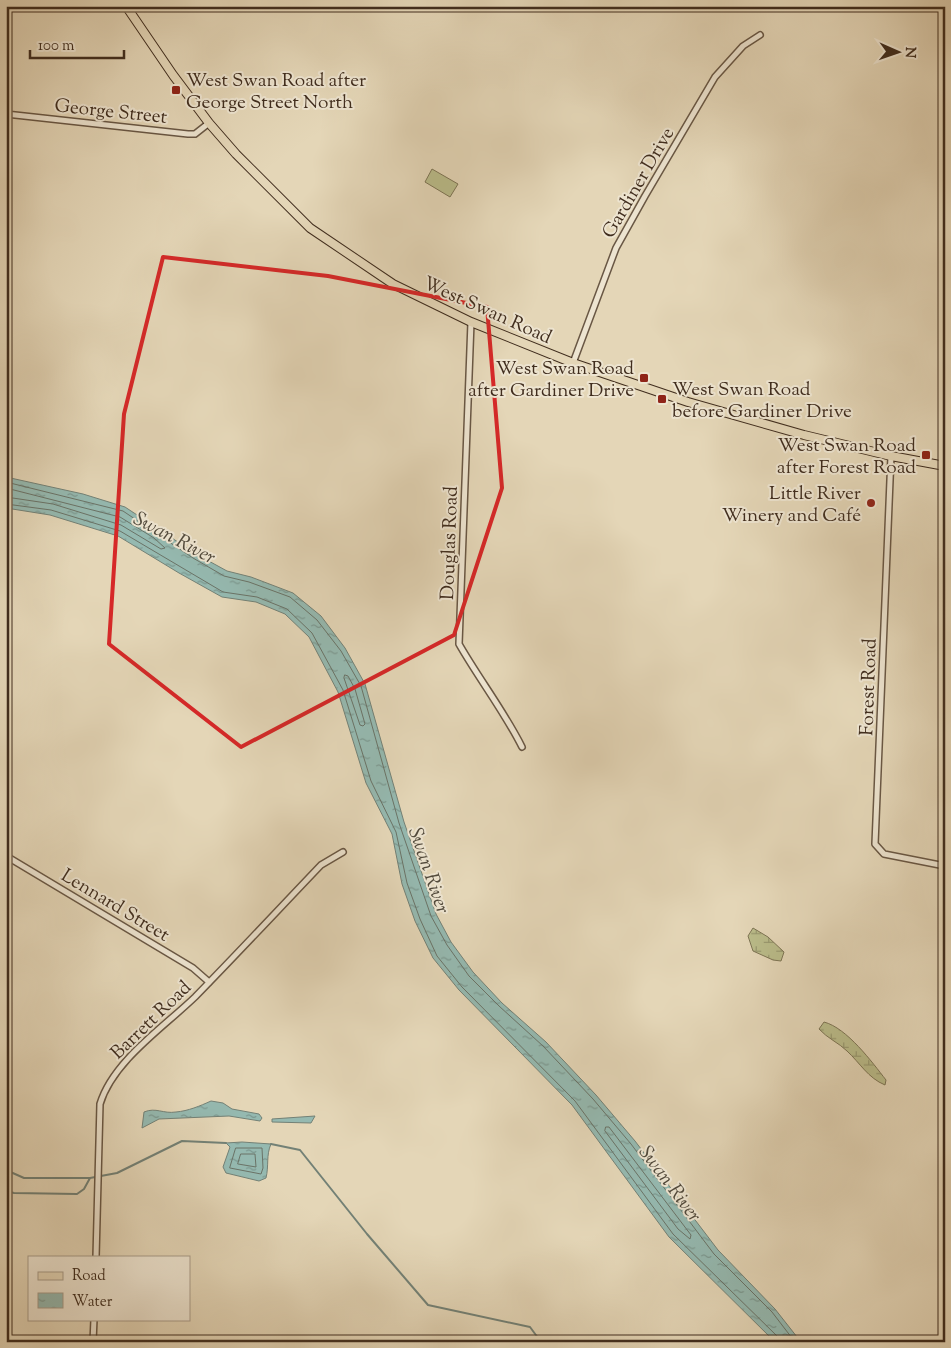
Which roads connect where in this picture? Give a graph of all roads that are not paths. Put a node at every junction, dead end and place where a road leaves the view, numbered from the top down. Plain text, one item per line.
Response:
1 (126, 6) edge
2 (760, 35) dead end
3 (6, 114) edge
4 (209, 123) junction
5 (471, 322) junction
6 (573, 363) junction
7 (891, 456) junction
8 (945, 466) edge
9 (522, 748) dead end
10 (341, 853) dead end
11 (6, 856) edge
12 (945, 866) edge
13 (209, 982) junction
14 (96, 1256) edge
15 (94, 1320) edge
16 (93, 1342) edge

1 - 4 main road, West Swan Road
2 - 6 street, Gardiner Drive
3 - 4 street, George Street
4 - 5 main road, West Swan Road
5 - 6 main road, West Swan Road
5 - 9 street, Douglas Road
6 - 7 main road, West Swan Road
7 - 8 main road, West Swan Road
7 - 12 street, Forest Road
10 - 13 street, Barrett Road
11 - 13 street, Lennard Street
13 - 14 street, Barrett Road
15 - 16 street

